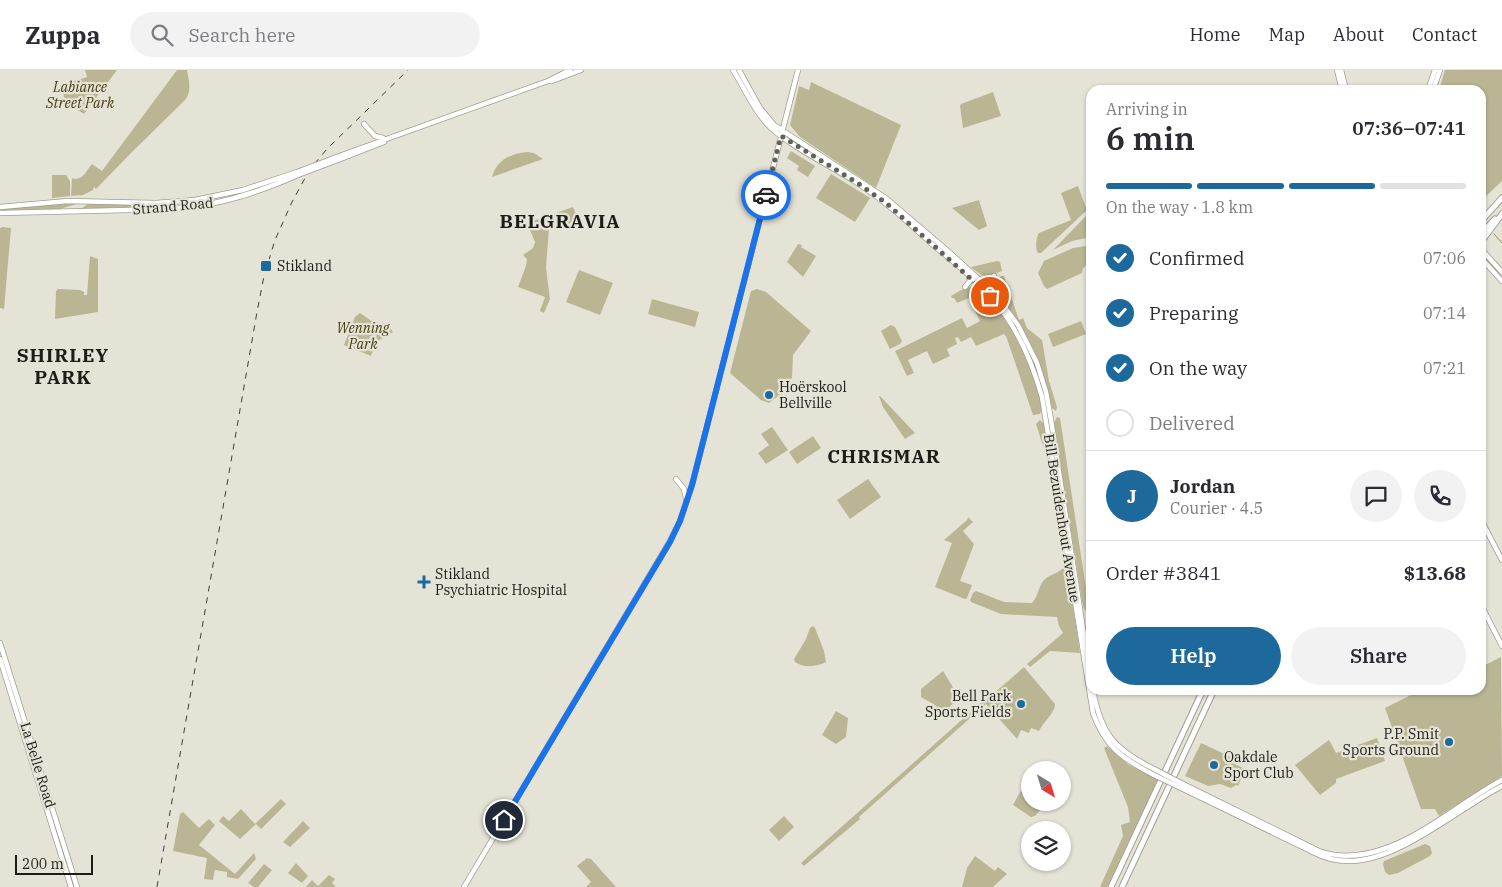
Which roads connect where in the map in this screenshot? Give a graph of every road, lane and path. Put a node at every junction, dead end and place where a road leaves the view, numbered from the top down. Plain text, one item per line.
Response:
1 (570, 70) edge
2 (581, 70) edge
3 (736, 70) edge
4 (798, 70) edge
5 (1337, 70) edge
6 (1342, 70) edge
7 (1435, 70) edge
8 (1440, 70) edge
9 (548, 80) junction
10 (1342, 85) edge
11 (1344, 85) edge
12 (1430, 85) edge
13 (1435, 85) edge
14 (364, 124) dead end
15 (370, 131) junction
16 (782, 133) junction
17 (394, 137) junction
18 (384, 139) junction
19 (370, 144) junction
20 (343, 156) junction
21 (298, 173) junction
22 (1502, 197) edge
23 (0, 207) edge
24 (1486, 211) edge
25 (0, 213) edge
26 (1502, 213) edge
27 (1486, 215) edge
28 (1486, 229) edge
29 (1486, 235) edge
30 (1486, 254) edge
31 (1486, 264) edge
32 (1502, 272) edge
33 (969, 276) junction
34 (994, 276) dead end
35 (1502, 282) edge
36 (965, 287) dead end
37 (988, 287) junction
38 (676, 479) dead end
39 (686, 506) junction
40 (1486, 530) edge
41 (1502, 560) edge
42 (1486, 615) edge
43 (0, 642) edge
44 (1502, 646) edge
45 (1086, 649) edge
46 (0, 659) edge
47 (1086, 677) edge
48 (1089, 695) edge
49 (1094, 695) edge
50 (1201, 695) edge
51 (1212, 695) edge
52 (1155, 773) junction
53 (1502, 780) edge
54 (1180, 785) junction
55 (1502, 786) edge
56 (71, 887) edge
57 (77, 887) edge
58 (464, 887) edge
59 (1111, 887) edge
60 (1122, 887) edge

1 - 9 main road, Strand Road
2 - 9 main road, Strand Road
3 - 16 main road, Bill Bezuidenhout Avenue
3 - 16 main road, Bill Bezuidenhout Avenue
4 - 16 main road
5 - 10 main road
6 - 11 main road
7 - 12 main road
8 - 13 main road
9 - 17 main road, Strand Road
14 - 15 main road
15 - 18 main road
15 - 19 main road
16 - 33 main road, Bill Bezuidenhout Avenue
16 - 37 main road, Bill Bezuidenhout Avenue
16 - 39 main road
17 - 18 main road, Strand Road
17 - 20 main road, Strand Road
18 - 19 main road, Strand Road
19 - 20 main road, Strand Road
20 - 21 main road, Strand Road, bridge
21 - 23 main road, Strand Road
21 - 25 main road, Strand Road
22 - 24 highway
22 - 27 highway
26 - 28 highway
26 - 29 highway
30 - 32 main road
31 - 35 main road
33 - 36 main road
33 - 47 main road, Bill Bezuidenhout Avenue
34 - 37 main road
37 - 45 main road, Bill Bezuidenhout Avenue
38 - 39 main road
39 - 58 main road
40 - 41 main road
42 - 44 main road
43 - 57 main road, La Belle Road
46 - 56 main road, La Belle Road
48 - 52 main road, Bill Bezuidenhout Avenue
49 - 52 main road, Bill Bezuidenhout Avenue
50 - 59 highway
51 - 60 highway
52 - 54 main road, Bill Bezuidenhout Avenue, bridge
53 - 54 main road, Bill Bezuidenhout Avenue
54 - 55 main road, Bill Bezuidenhout Avenue

